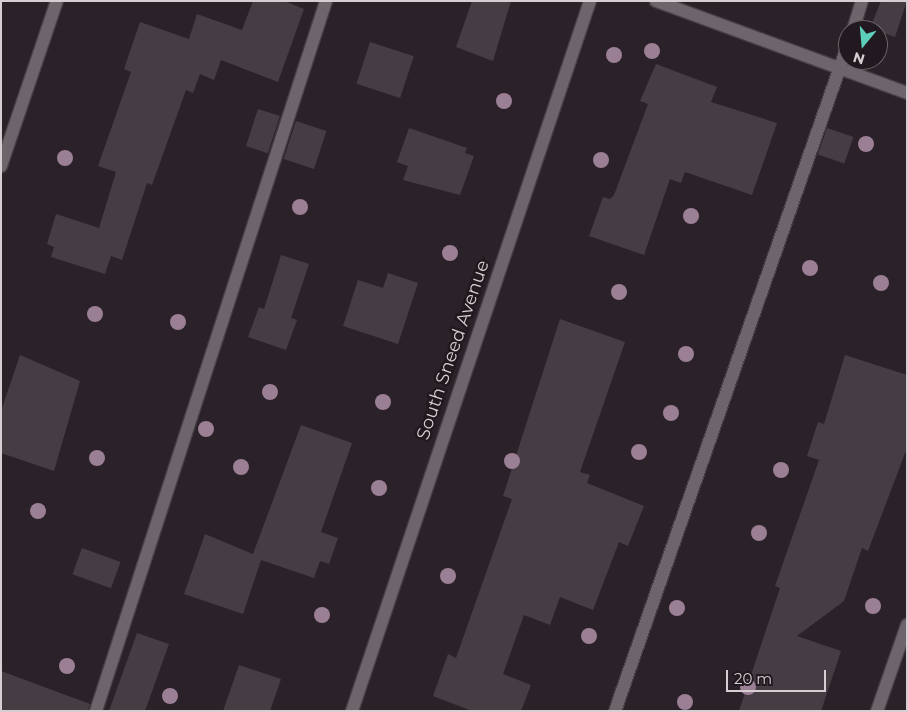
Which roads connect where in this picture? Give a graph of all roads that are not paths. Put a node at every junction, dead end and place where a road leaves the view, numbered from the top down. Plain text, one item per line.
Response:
1 (57, 1) edge
2 (326, 1) edge
3 (590, 1) edge
4 (656, 1) edge
5 (862, 1) edge
6 (856, 20) edge
7 (838, 67) edge
8 (839, 70) edge
9 (846, 70) edge
10 (907, 92) edge
11 (1, 166) edge
12 (907, 625) edge
13 (96, 711) edge
14 (352, 711) edge
15 (615, 711) edge
16 (877, 711) edge

1 - 11 street
2 - 13 street
3 - 14 street, South Sneed Avenue
4 - 7 street
5 - 6 street
8 - 15 street
9 - 10 street
12 - 16 street

